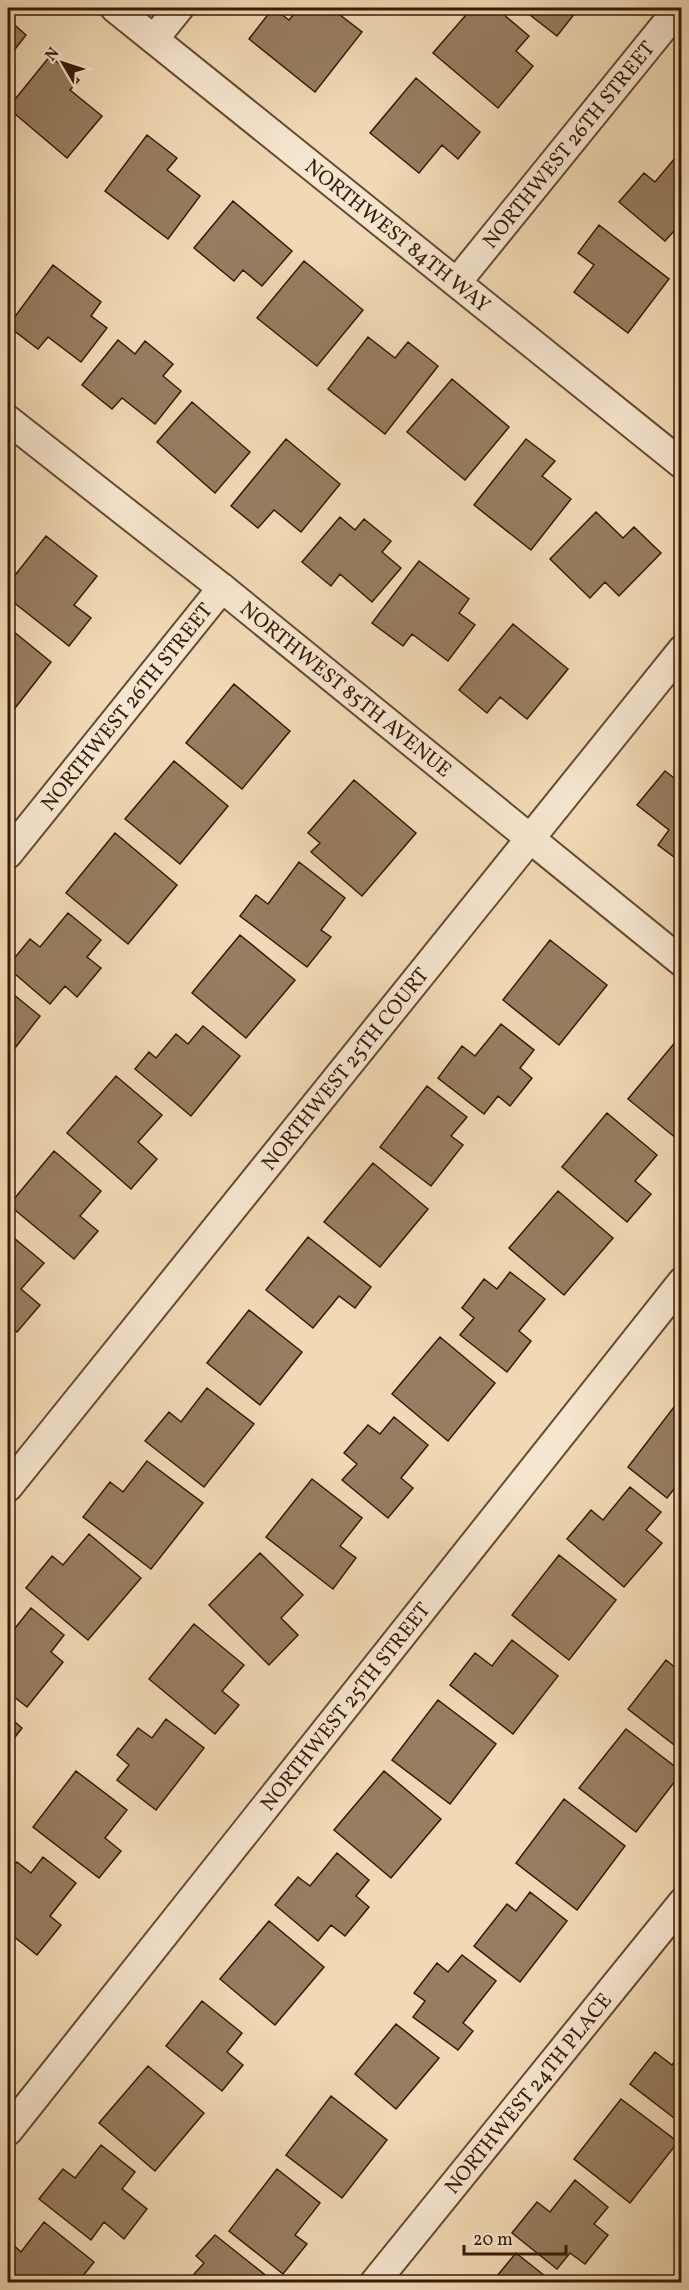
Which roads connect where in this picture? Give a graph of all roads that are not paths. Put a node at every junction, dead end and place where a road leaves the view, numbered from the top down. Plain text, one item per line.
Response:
1 (115, 8) edge
2 (179, 8) edge
3 (678, 8) edge
4 (154, 39) junction
5 (457, 282) junction
6 (8, 420) edge
7 (681, 464) edge
8 (222, 588) junction
9 (681, 650) edge
10 (530, 837) junction
11 (8, 854) edge
12 (681, 962) edge
13 (681, 1282) edge
14 (8, 1487) edge
15 (681, 1903) edge
16 (8, 2131) edge
17 (375, 2283) edge

1 - 4 street, NORTHWEST 84TH WAY
2 - 4 street
3 - 5 street, NORTHWEST 26TH STREET
4 - 5 street, NORTHWEST 84TH WAY
5 - 7 street, NORTHWEST 84TH WAY
6 - 8 street, NORTHWEST 85TH AVENUE
8 - 10 street, NORTHWEST 85TH AVENUE
8 - 11 street, NORTHWEST 26TH STREET
9 - 10 street, NORTHWEST 25TH COURT
10 - 12 street, NORTHWEST 85TH AVENUE
10 - 14 street, NORTHWEST 25TH COURT
13 - 16 street, NORTHWEST 25TH STREET
15 - 17 street, NORTHWEST 24TH PLACE

